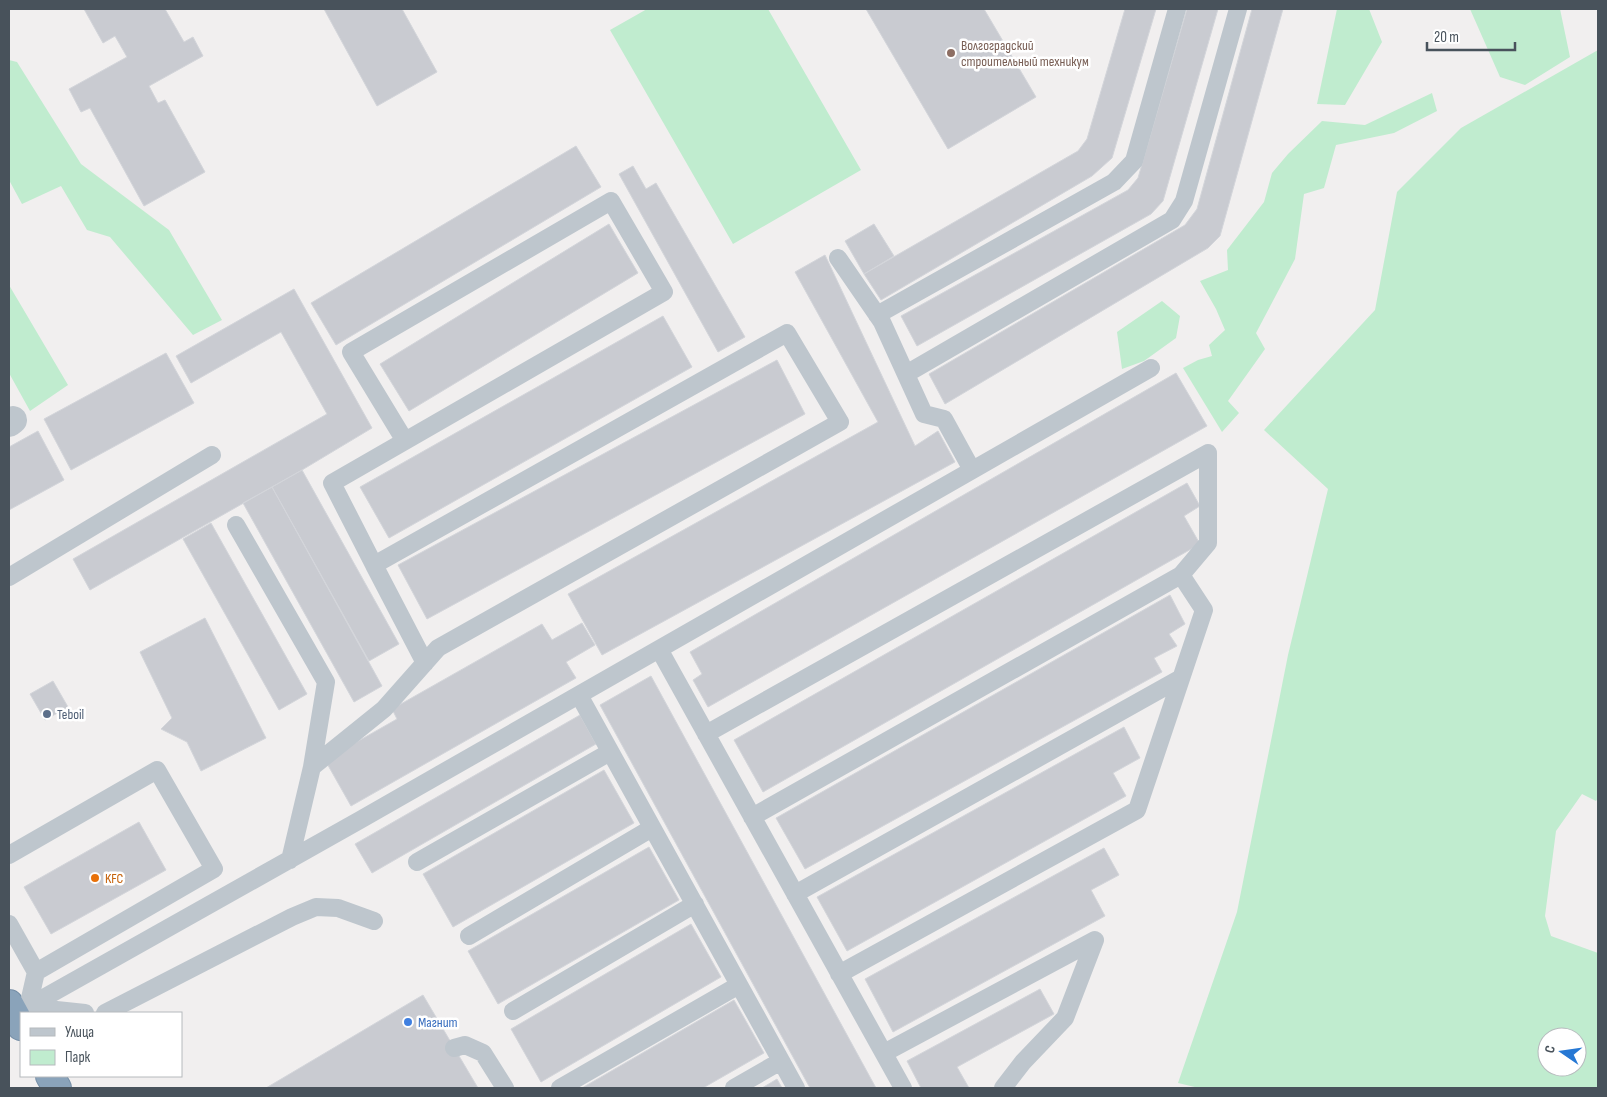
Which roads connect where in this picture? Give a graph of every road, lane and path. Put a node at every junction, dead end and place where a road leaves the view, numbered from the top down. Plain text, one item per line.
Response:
1 (1178, 9) edge
2 (1238, 9) edge
3 (838, 258) dead end
4 (878, 315) junction
5 (1150, 368) dead end
6 (906, 374) junction
7 (405, 441) junction
8 (212, 455) dead end
9 (972, 470) junction
10 (236, 525) dead end
11 (374, 565) junction
12 (1181, 575) junction
13 (9, 577) edge
14 (659, 649) junction
15 (425, 663) junction
16 (1181, 678) junction
17 (579, 695) junction
18 (706, 734) junction
19 (610, 752) junction
20 (312, 767) junction
21 (752, 816) junction
22 (652, 828) junction
23 (9, 855) edge
24 (290, 860) junction
25 (417, 862) dead end
26 (795, 894) junction
27 (695, 904) junction
28 (374, 921) dead end
29 (9, 924) edge
30 (469, 936) dead end
31 (36, 972) junction
32 (839, 974) junction
33 (739, 985) junction
34 (513, 1011) dead end
35 (107, 1012) edge
36 (18, 1013) edge
37 (454, 1048) dead end
38 (884, 1053) junction
39 (782, 1061) junction
40 (51, 1077) edge
41 (57, 1088) edge
42 (504, 1088) edge
43 (560, 1088) edge
44 (734, 1088) edge
45 (796, 1088) edge
46 (903, 1088) edge
47 (1003, 1088) edge

1 - 4 lane
2 - 6 lane
3 - 4 lane
4 - 6 lane
5 - 9 lane
6 - 9 lane
7 - 7 lane
7 - 11 lane
8 - 13 lane
9 - 14 lane
10 - 20 lane
11 - 15 lane
11 - 15 lane
12 - 16 lane
12 - 18 lane
12 - 21 lane
14 - 17 lane
14 - 18 lane
15 - 20 lane
16 - 26 lane
16 - 32 lane
17 - 19 lane
17 - 24 lane
18 - 21 lane
19 - 22 lane
19 - 25 lane
20 - 24 lane
21 - 26 lane
22 - 27 lane
22 - 30 lane
23 - 31 lane
24 - 36 lane
26 - 32 lane
27 - 33 lane
27 - 34 lane
28 - 35 lane
29 - 31 lane
31 - 36 lane
32 - 38 lane
33 - 39 lane
33 - 43 lane
37 - 42 lane
38 - 46 lane
38 - 47 lane
39 - 44 lane
39 - 45 lane
40 - 41 highway

